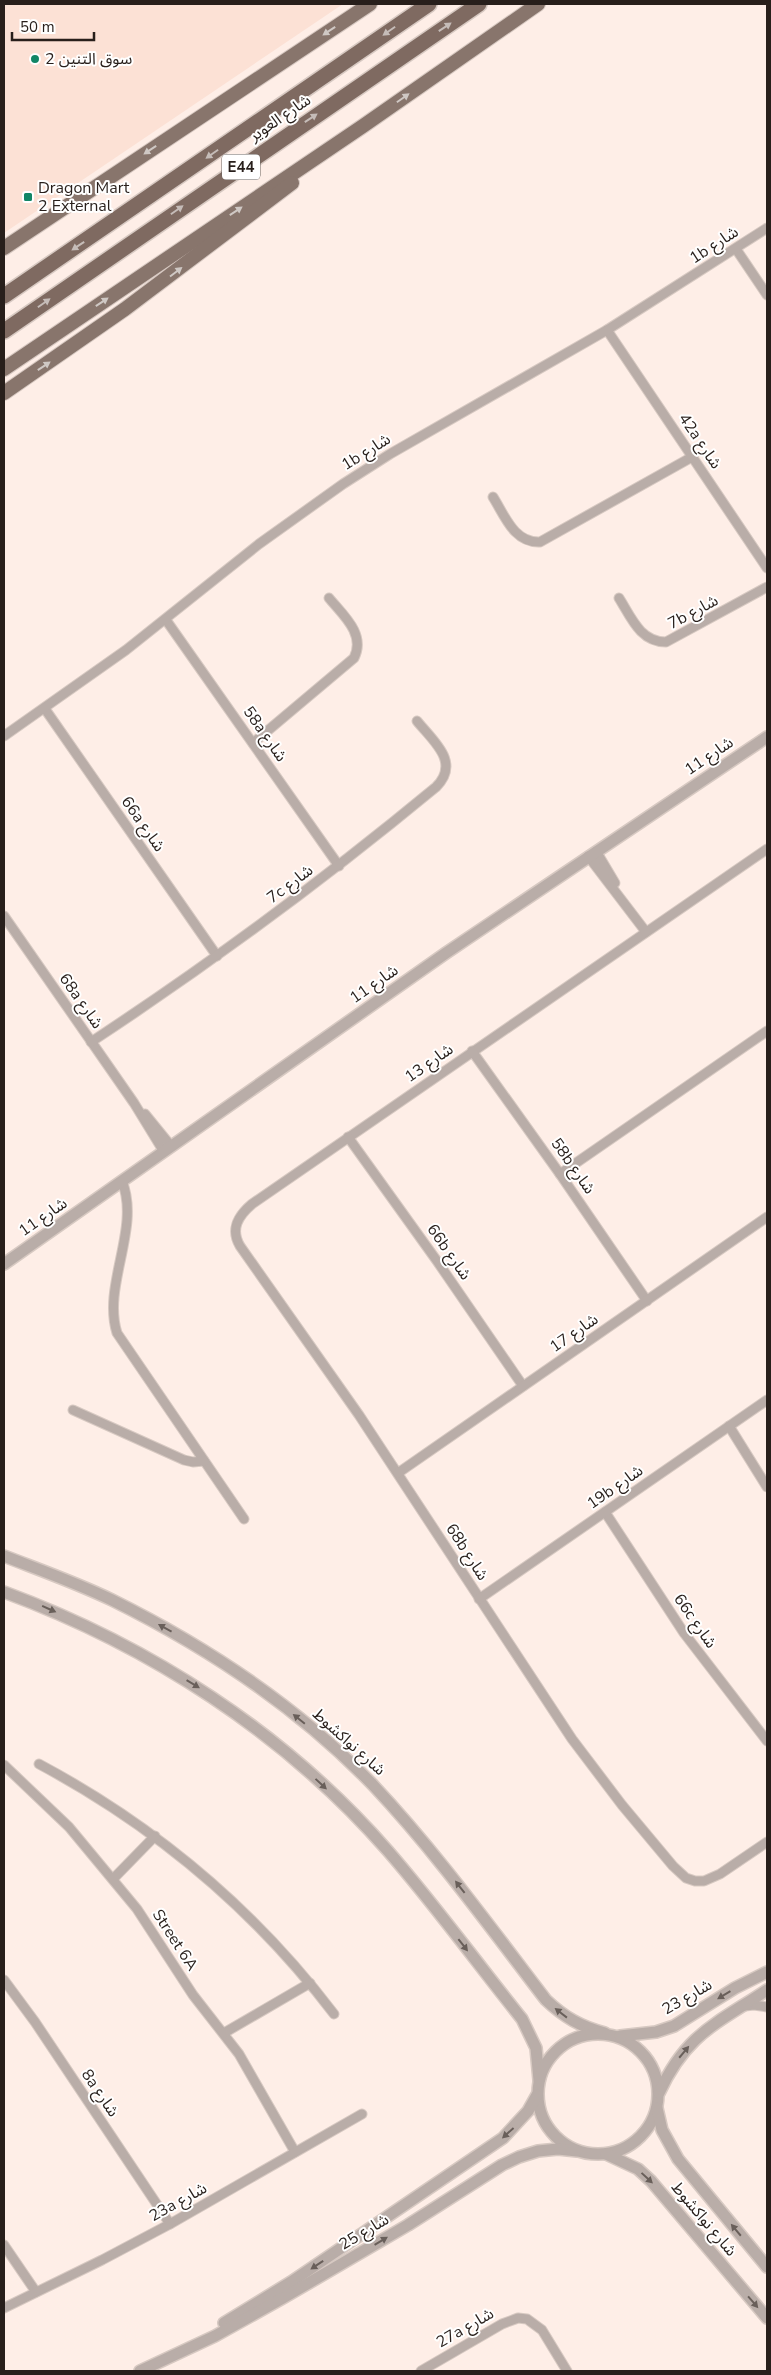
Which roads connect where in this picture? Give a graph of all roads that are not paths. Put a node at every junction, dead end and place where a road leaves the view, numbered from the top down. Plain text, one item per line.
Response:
1 (370, 4) edge
2 (429, 4) edge
3 (479, 4) edge
4 (538, 4) edge
5 (363, 126) junction
6 (767, 228) edge
7 (4, 248) edge
8 (736, 249) junction
9 (767, 295) edge
10 (4, 296) edge
11 (607, 330) junction
12 (4, 331) edge
13 (4, 370) edge
14 (4, 393) edge
15 (692, 457) junction
16 (493, 497) dead end
17 (767, 568) edge
18 (767, 587) edge
19 (329, 598) dead end
20 (618, 598) dead end
21 (166, 620) junction
22 (45, 709) junction
23 (417, 721) dead end
24 (4, 736) edge
25 (767, 737) edge
26 (252, 743) junction
27 (767, 849) edge
28 (592, 854) junction
29 (339, 866) junction
30 (4, 916) edge
31 (646, 932) junction
32 (217, 956) junction
33 (767, 1032) edge
34 (91, 1042) junction
35 (472, 1051) junction
36 (348, 1137) junction
37 (168, 1149) junction
38 (560, 1174) junction
39 (122, 1180) junction
40 (767, 1217) edge
41 (235, 1224) joint
42 (4, 1264) edge
43 (647, 1300) junction
44 (523, 1386) junction
45 (767, 1400) edge
46 (72, 1410) dead end
47 (729, 1426) junction
48 (204, 1461) junction
49 (398, 1473) junction
50 (767, 1487) edge
51 (605, 1512) junction
52 (244, 1519) dead end
53 (4, 1556) edge
54 (4, 1592) edge
55 (480, 1599) junction
56 (767, 1742) edge
57 (39, 1764) dead end
58 (4, 1765) edge
59 (155, 1836) junction
60 (767, 1842) edge
61 (113, 1879) junction
62 (767, 1972) edge
63 (4, 1980) edge
64 (310, 1983) junction
65 (767, 1990) edge
66 (742, 2006) junction
67 (767, 2007) edge
68 (334, 2014) dead end
69 (224, 2033) junction
70 (605, 2033) junction
71 (619, 2036) junction
72 (539, 2080) junction
73 (659, 2094) junction
74 (538, 2095) junction
75 (657, 2108) junction
76 (362, 2114) dead end
77 (577, 2151) junction
78 (295, 2152) junction
79 (606, 2154) junction
80 (170, 2224) junction
81 (4, 2245) edge
82 (767, 2267) edge
83 (36, 2292) junction
84 (4, 2308) edge
85 (767, 2318) edge
86 (169, 2357) junction
87 (140, 2371) edge
88 (421, 2371) edge
89 (567, 2371) edge

1 -> 7 main road
2 -> 10 highway, شارع العوير / E44
12 -> 3 highway, شارع العوير / E44
5 -> 4 main road
13 -> 5 main road
14 -> 5 main road
6 - 8 street, 1b شارع
8 - 9 street
8 - 11 street, 1b شارع
11 - 15 street, 42a شارع
11 - 21 street, 1b شارع
15 - 16 street
15 - 17 street, 42a شارع
18 - 20 street, 7b شارع
19 - 26 street
21 - 22 street, 1b شارع
21 - 26 street, 58a شارع
22 - 24 street, 1b شارع
22 - 32 street, 66a شارع
23 - 29 street, 7c شارع
25 - 28 street, شارع 11
26 - 29 street, 58a شارع
27 - 31 street, شارع 13
28 - 31 street
28 - 37 street, شارع 11
29 - 32 street, 7c شارع
30 - 34 street, 68a شارع
31 - 35 street, شارع 13
32 - 34 street, 7c شارع
33 - 38 street
34 - 37 street, 68a شارع
35 - 36 street, شارع 13
35 - 38 street, 58b شارع
36 - 41 street, شارع 13
36 - 44 street, 66b شارع
37 - 39 street, شارع 11
38 - 43 street, 58b شارع
39 - 42 street, شارع 11
39 - 48 street
40 - 43 street, شارع 17
41 - 49 street, 68b شارع
43 - 44 street, شارع 17
44 - 49 street, شارع 17
45 - 47 street, 19b شارع
46 - 48 street
47 - 50 street
47 - 51 street, 19b شارع
48 - 52 street
49 - 55 street, 68b شارع
51 - 55 street, 19b شارع
51 - 56 street, 66c شارع
70 -> 53 street, شارع نواكشوط
54 -> 72 street
55 - 60 street, 68b شارع
57 - 59 street
58 - 61 street, Street 6A
59 - 61 street
59 - 64 street
61 - 69 street, Street 6A
62 -> 71 street, شارع 23
63 - 80 street, 8a شارع
64 - 68 street
64 - 69 street
65 - 66 street
66 - 67 street
73 -> 66 street
69 - 78 street, Street 6A
70 - 71 street
70 - 72 street
71 - 73 street
72 - 74 street
73 - 75 street
74 - 77 street
74 -> 86 street, شارع 25
75 - 79 street
82 -> 75 street, شارع نواكشوط
76 - 78 street, 23a شارع
77 - 79 street
86 -> 77 street, شارع 25
78 - 80 street, 23a شارع
79 -> 85 street, شارع نواكشوط
80 - 83 street, 23a شارع
81 - 83 street
83 - 84 street, 23a شارع
86 - 87 street, شارع 25
88 - 89 street, 27a شارع

